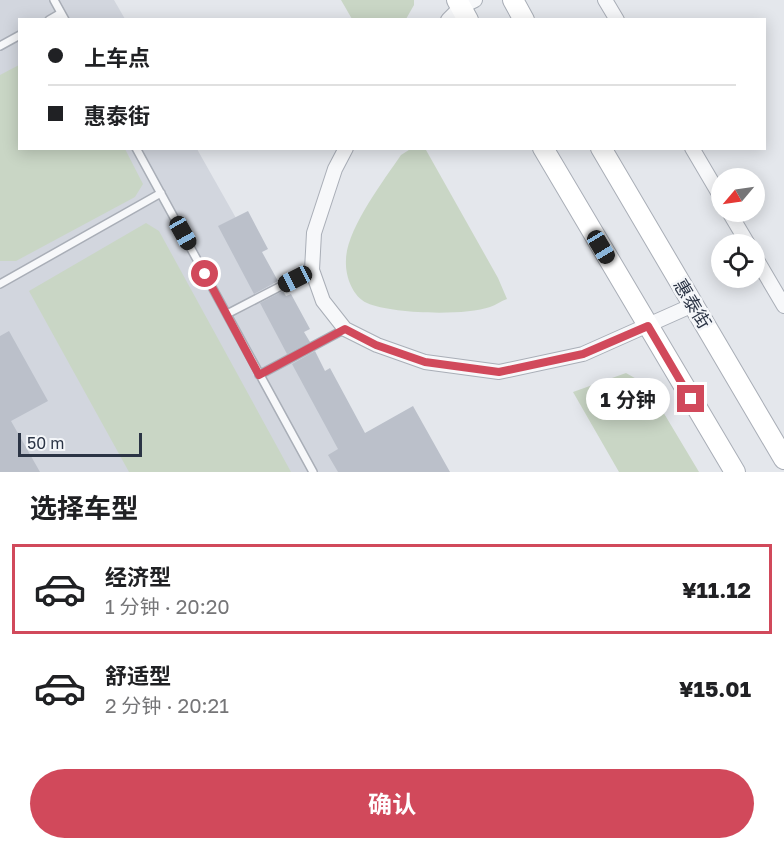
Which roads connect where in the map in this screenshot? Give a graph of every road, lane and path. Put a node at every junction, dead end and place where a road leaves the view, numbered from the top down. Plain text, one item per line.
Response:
1 (54, 0) edge
2 (513, 0) edge
3 (605, 0) edge
4 (63, 16) edge
5 (523, 18) edge
6 (616, 18) edge
7 (18, 36) edge
8 (0, 46) edge
9 (137, 150) edge
10 (345, 150) edge
11 (544, 150) edge
12 (602, 150) edge
13 (693, 150) edge
14 (711, 180) edge
15 (160, 193) junction
16 (312, 270) junction
17 (765, 274) edge
18 (0, 284) edge
19 (693, 305) junction
20 (784, 306) edge
21 (227, 314) junction
22 (648, 326) junction
23 (345, 329) junction
24 (259, 375) junction
25 (784, 459) edge
26 (313, 472) edge
27 (735, 472) edge

1 - 4 lane
2 - 5 main road
3 - 6 street
7 - 8 lane
9 - 15 lane
10 - 16 street
11 - 22 main road
12 - 19 main road, 惠泰街
13 - 14 street
15 - 18 lane
15 - 21 lane
16 - 21 lane
16 - 23 street
17 - 20 street
19 - 22 street
19 - 25 main road, 惠泰街
21 - 24 lane
22 - 23 street
22 - 27 main road
23 - 24 lane
24 - 26 lane

